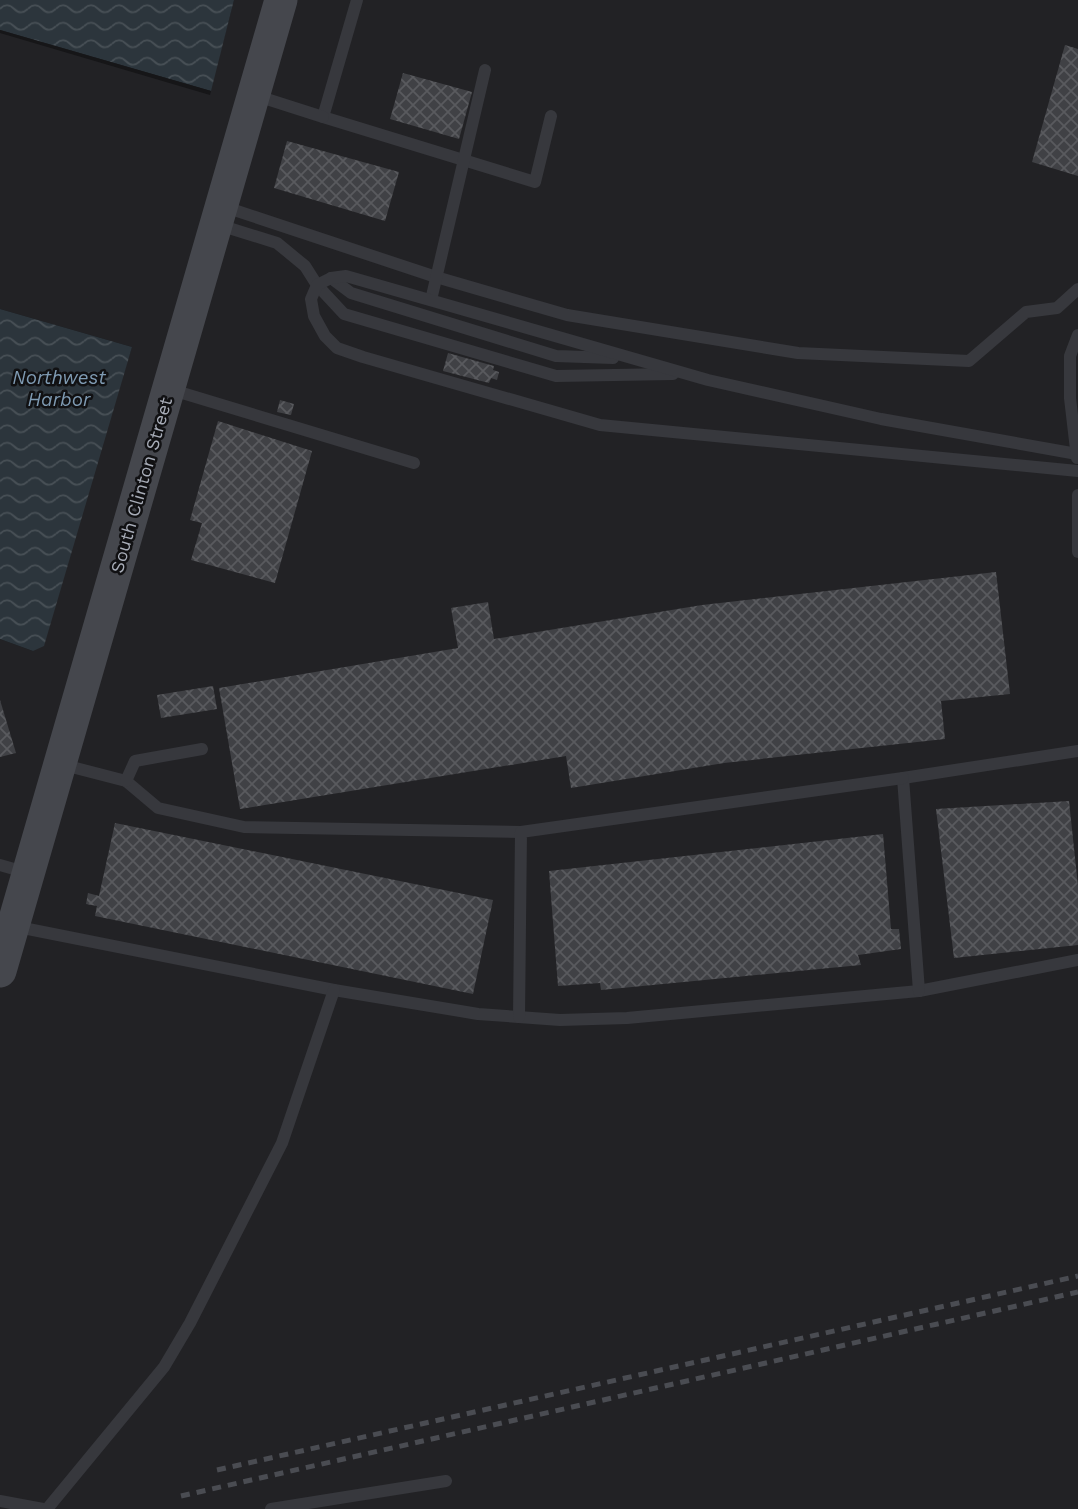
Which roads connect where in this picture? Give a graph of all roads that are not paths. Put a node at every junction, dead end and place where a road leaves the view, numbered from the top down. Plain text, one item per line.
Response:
1 (281, 0) edge
2 (357, 0) edge
3 (485, 70) dead end
4 (254, 95) junction
5 (551, 116) dead end
6 (323, 117) junction
7 (465, 160) junction
8 (218, 215) junction
9 (436, 277) junction
10 (331, 278) junction
11 (317, 285) junction
12 (1078, 289) edge
13 (430, 300) junction
14 (1078, 335) edge
15 (632, 358) junction
16 (688, 374) junction
17 (169, 389) junction
18 (1077, 454) edge
19 (414, 463) dead end
20 (1078, 472) edge
21 (1078, 495) edge
22 (1078, 552) edge
23 (202, 749) dead end
24 (1078, 751) edge
25 (60, 764) junction
26 (903, 778) junction
27 (126, 781) junction
28 (521, 832) junction
29 (14, 869) edge
30 (13, 926) junction
31 (1078, 960) edge
32 (0, 971) edge
33 (334, 990) junction
34 (919, 991) junction
35 (519, 1017) junction
36 (446, 1482) dead end
37 (0, 1501) edge
38 (45, 1509) edge
39 (271, 1509) edge

1 - 4 main road, South Clinton Street
2 - 6 lane
3 - 7 lane
4 - 6 lane
4 - 8 main road, South Clinton Street
5 - 7 lane
6 - 7 lane
7 - 9 lane
8 - 9 lane
8 - 11 lane
8 - 17 main road, South Clinton Street
9 - 12 lane
9 - 13 lane
10 - 11 lane
10 - 13 lane
10 - 15 lane
11 - 16 lane
11 - 20 lane
13 - 15 lane
14 - 18 lane
15 - 16 lane
16 - 18 lane
17 - 19 lane
17 - 25 main road, South Clinton Street
18 - 20 lane
21 - 22 lane
23 - 27 lane
24 - 26 lane
25 - 27 lane
25 - 29 main road, South Clinton Street
26 - 28 lane
26 - 34 lane
27 - 28 lane
28 - 35 lane
29 - 30 main road, South Clinton Street
30 - 32 main road, South Clinton Street
30 - 33 lane
31 - 34 lane
33 - 35 lane
33 - 38 lane
34 - 35 lane
36 - 39 lane
37 - 38 lane

